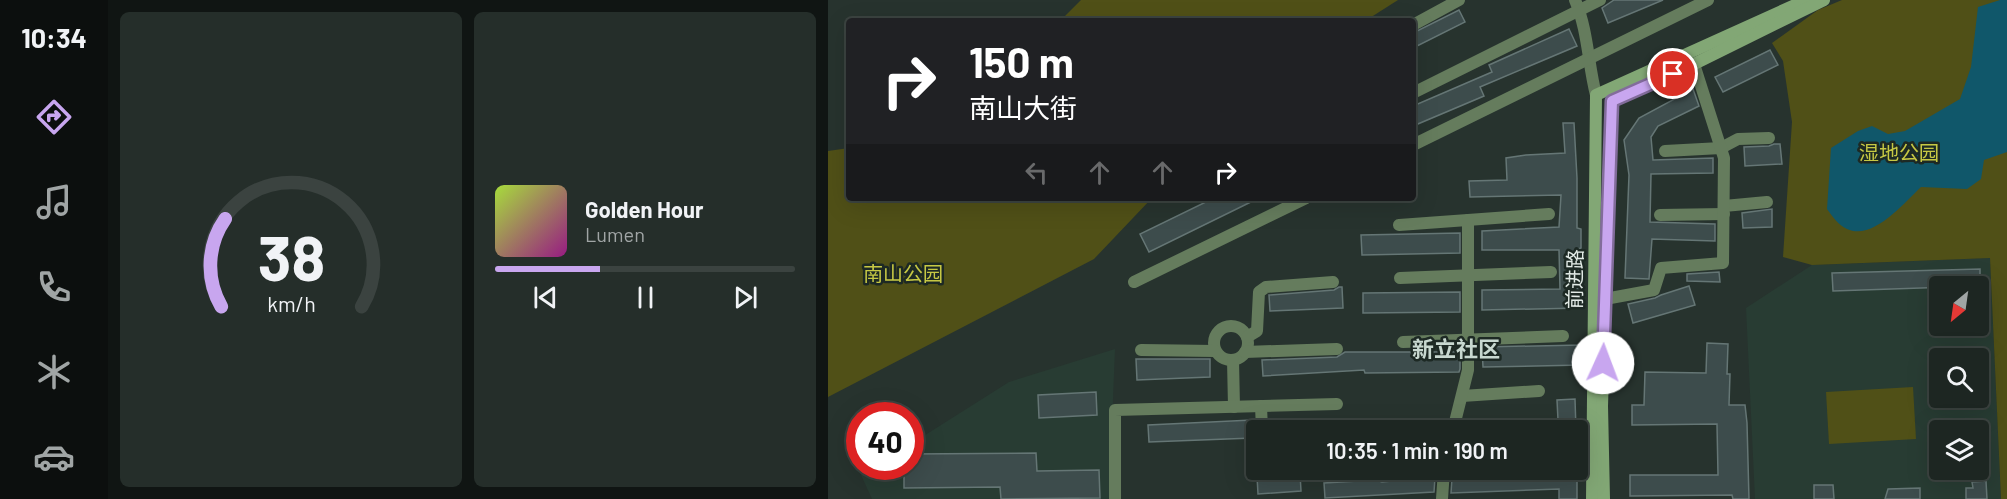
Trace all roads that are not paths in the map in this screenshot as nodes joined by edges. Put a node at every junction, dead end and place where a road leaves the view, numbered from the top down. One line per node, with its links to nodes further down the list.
1 (1459, 0): 7 (street)
2 (1600, 0): 6 (street)
3 (1806, 0): 11 (street)
4 (1824, 0): 9 (street)
5 (1704, 1): 8 (street)
6 (1577, 5): 8 (street); 10 (street)
7 (1416, 23)
8 (1590, 58): 11 (street); 13 (street)
9 (1694, 64): 14 (street); 28 (street, 前进路)
10 (1416, 91)
11 (1596, 96): 48 (street, 前进路)
12 (1769, 138): 14 (street)
13 (1416, 144)
14 (1721, 148): 15 (street); 18 (street)
15 (1665, 151)
16 (1299, 201): 26 (street)
17 (1767, 202): 18 (street)
18 (1724, 210): 20 (street); 28 (street)
19 (1549, 214): 21 (street)
20 (1660, 215)
21 (1468, 220): 22 (street); 24 (street)
22 (1399, 225)
23 (1551, 272): 24 (street)
24 (1468, 275): 25 (street); 31 (street)
25 (1400, 278)
26 (1134, 282)
27 (1333, 282): 30 (street)
28 (1605, 298): 49 (street, 前进路)
29 (1563, 336): 31 (street)
30 (1246, 337): 35 (street); 36 (street)
31 (1468, 339): 32 (street); 39 (street)
32 (1403, 342)
33 (1336, 349): 36 (street)
34 (1141, 350): 35 (street)
35 (1215, 351): 37 (street)
36 (1245, 352): 37 (street)
37 (1233, 360): 41 (street)
38 (1539, 391): 39 (street)
39 (1462, 396): 44 (street)
40 (1337, 404): 42 (street)
41 (1234, 406): 42 (street); 46 (street)
42 (1261, 406): 43 (street)
43 (1262, 420)
44 (1456, 420)
45 (1443, 480): 47 (street)
46 (1114, 499)
47 (1442, 499)
48 (1592, 499)
49 (1604, 499)

